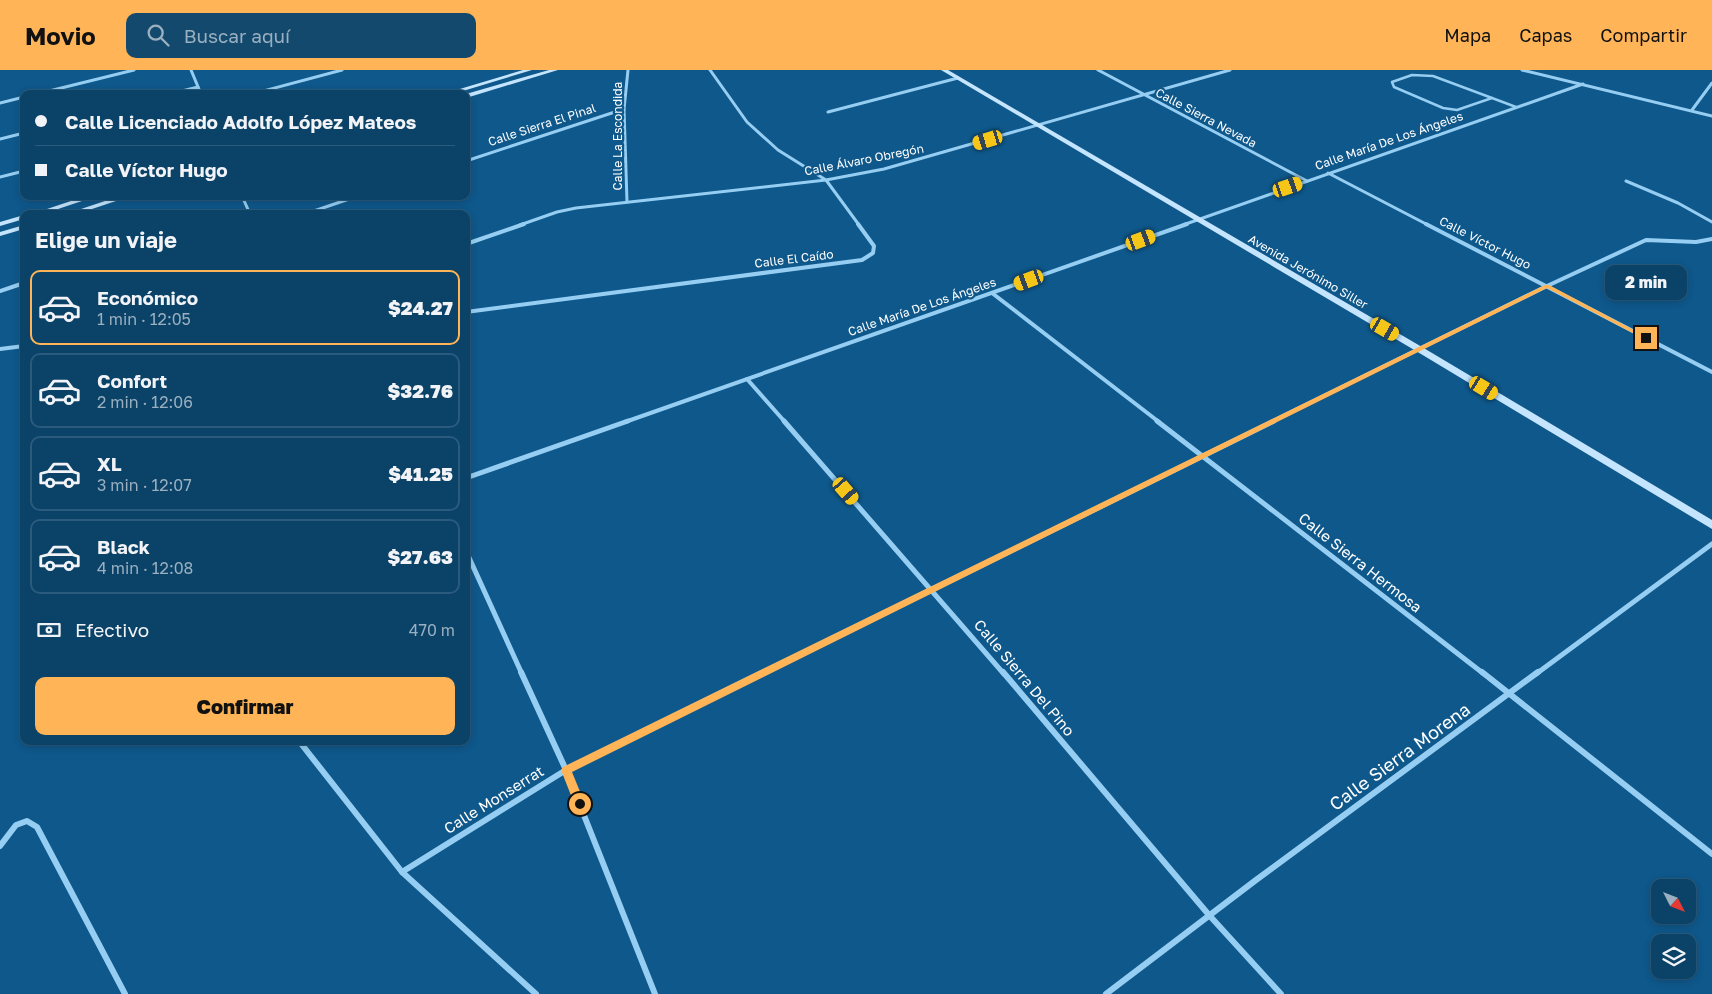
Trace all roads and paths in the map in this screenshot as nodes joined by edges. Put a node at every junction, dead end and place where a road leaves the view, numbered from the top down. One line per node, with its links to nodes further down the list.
1 (134, 70): 18 (street)
2 (191, 70): 17 (street)
3 (342, 70): 21 (street)
4 (529, 70): 22 (street)
5 (555, 70): 24 (street)
6 (628, 70): 29 (street, Calle La Escondida)
7 (710, 70): 40 (street, Calle El Caído)
8 (944, 70): 14 (street, Avenida Jerónimo Siller)
9 (1098, 70): 23 (street, Calle Sierra Nevada)
10 (1230, 70): 23 (street, Calle Álvaro Obregón)
11 (1522, 70): 13 (street)
12 (1552, 70): 13 (street)
13 (1548, 76): 16 (street)
14 (958, 78): 31 (street); 33 (street, Avenida Jerónimo Siller)
15 (1712, 83): 30 (street)
16 (1583, 84): 28 (street, Calle María De Los Ángeles); 30 (street)
17 (198, 87): 19 (street); 20 (street)
18 (53, 90)
19 (186, 90)
20 (199, 90)
21 (267, 90)
22 (460, 90)
23 (1142, 94): 33 (street, Calle Álvaro Obregón); 41 (street, Calle Sierra Nevada)
24 (470, 95)
25 (20, 98): 27 (street)
26 (1493, 98): 26 (lane); 28 (lane)
27 (0, 103)
28 (1516, 107): 38 (street, Calle María De Los Ángeles)
29 (624, 108): 36 (street, Calle Sierra El Pinal); 46 (street, Calle La Escondida)
30 (1692, 110): 32 (street)
31 (828, 112)
32 (1712, 116)
33 (1038, 125): 40 (street, Calle Álvaro Obregón); 51 (street, Avenida Jerónimo Siller)
34 (20, 134): 35 (street)
35 (0, 139)
36 (470, 160)
37 (20, 172): 39 (street)
38 (1328, 173): 41 (street, Calle María De Los Ángeles); 59 (street, Calle Víctor Hugo)
39 (0, 177)
40 (826, 180): 46 (street, Calle Álvaro Obregón); 62 (street, Calle El Caído)
41 (1307, 181): 51 (street, Calle María De Los Ángeles)
42 (1626, 181): 52 (street)
43 (81, 200): 47 (street)
44 (115, 200): 48 (street)
45 (346, 200): 49 (street)
46 (627, 202): 57 (street, Calle Álvaro Obregón)
47 (48, 210)
48 (81, 210)
49 (316, 210)
50 (20, 218): 53 (street)
51 (1197, 219): 61 (street, Calle María De Los Ángeles); 65 (street, Avenida Jerónimo Siller)
52 (1712, 222)
53 (0, 224)
54 (20, 228): 55 (street)
55 (0, 234)
56 (1712, 239): 59 (street, Calle Monserrat)
57 (470, 243)
58 (20, 284): 60 (street)
59 (1547, 286): 65 (street, Calle Monserrat); 66 (street, Calle Víctor Hugo)
60 (0, 291)
61 (992, 293): 67 (street, Calle María De Los Ángeles); 68 (street, Calle Sierra Hermosa)
62 (470, 311)
63 (20, 347): 64 (street)
64 (0, 349)
65 (1420, 349): 68 (street, Calle Monserrat); 70 (street, Avenida Jerónimo Siller)
66 (1712, 372)
67 (747, 378): 69 (street, Calle María De Los Ángeles); 73 (street, Calle Sierra Del Pino)
68 (1201, 457): 73 (street, Calle Monserrat); 74 (street, Calle Sierra Hermosa)
69 (470, 477)
70 (1712, 525)
71 (1712, 544): 74 (street, Calle Sierra Morena)
72 (470, 560): 76 (street)
73 (932, 589): 76 (street, Calle Monserrat); 80 (street, Calle Sierra Del Pino)
74 (1510, 694): 78 (street, Calle Sierra Hermosa); 80 (street, Calle Sierra Morena)
75 (302, 745): 79 (street)
76 (566, 770): 79 (street, Calle Monserrat); 83 (street)
77 (0, 846): 81 (street)
78 (1712, 854)
79 (402, 872): 82 (street)
80 (1209, 915): 84 (street, Calle Sierra Morena); 85 (street, Calle Sierra Del Pino)
81 (125, 994)
82 (536, 994)
83 (655, 994)
84 (1106, 994)
85 (1281, 994)

